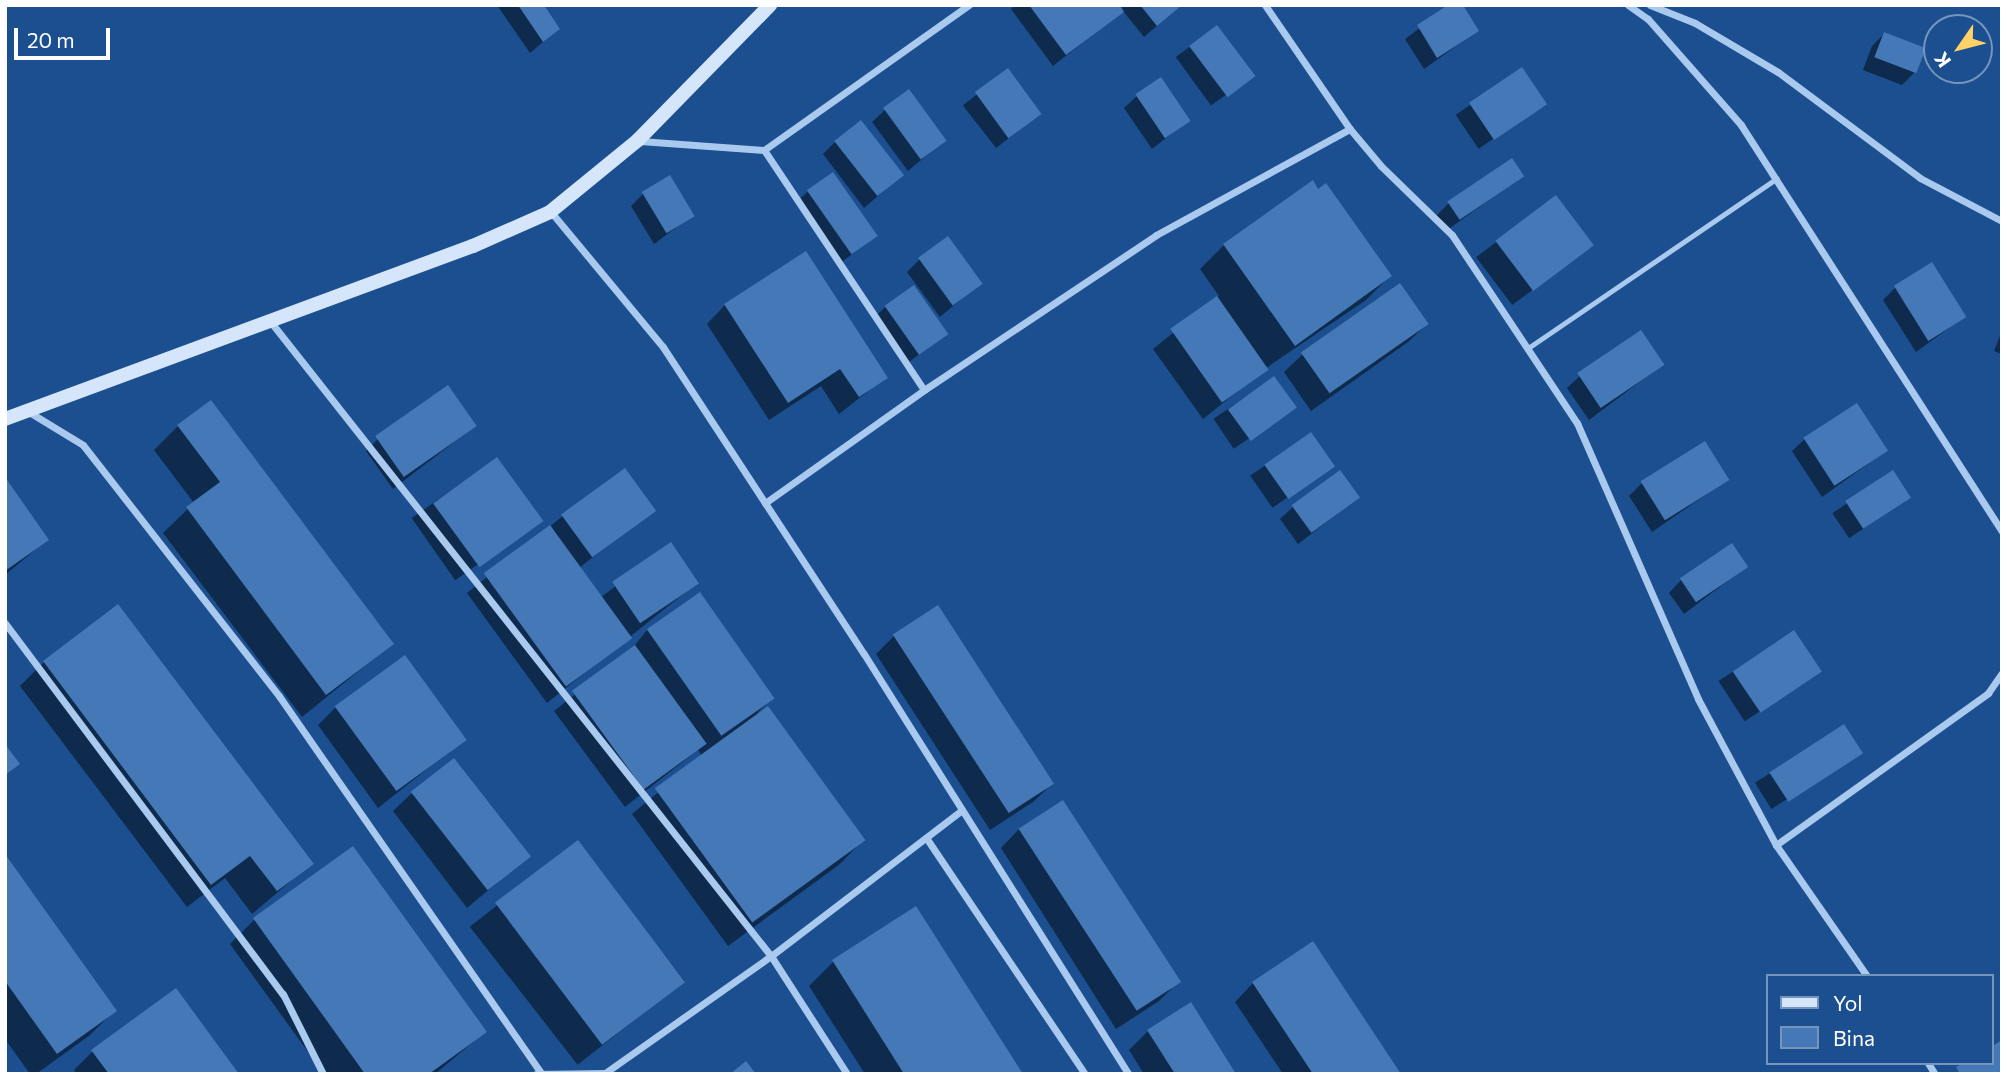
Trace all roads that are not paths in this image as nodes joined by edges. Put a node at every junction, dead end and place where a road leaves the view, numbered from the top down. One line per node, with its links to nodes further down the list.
1 (770, 5): 7 (street)
2 (969, 5): 8 (street)
3 (1265, 5): 6 (street)
4 (1628, 5): 9 (street)
5 (1650, 5): 11 (street)
6 (1350, 129): 13 (street); 14 (street)
7 (638, 140): 8 (street); 10 (street)
8 (764, 150): 14 (street)
9 (1777, 178): 13 (lane); 18 (street)
10 (551, 212): 12 (street); 17 (street)
11 (2002, 221)
12 (270, 321): 15 (street); 24 (street)
13 (1528, 348): 23 (street)
14 (924, 390): 17 (street)
15 (27, 410): 16 (street); 26 (street)
16 (5, 419)
17 (765, 503): 21 (street)
18 (2002, 532)
19 (5, 623): 28 (street)
20 (2002, 673): 23 (street)
21 (962, 810): 22 (street); 31 (street)
22 (927, 839): 24 (street); 30 (street)
23 (1776, 845): 25 (street)
24 (771, 956): 27 (street); 29 (street)
25 (1866, 974)
26 (538, 1073): 27 (street)
27 (572, 1073)
28 (323, 1074)
29 (847, 1074)
30 (1085, 1074)
31 (1129, 1074)

